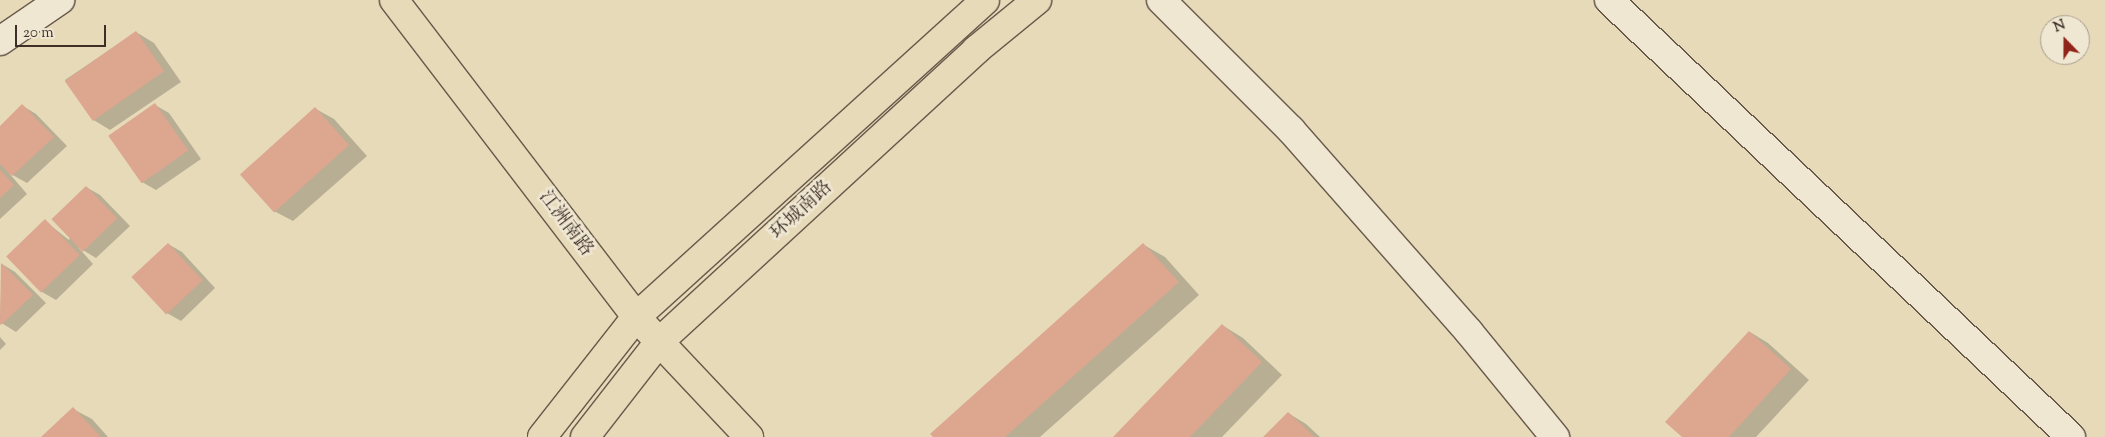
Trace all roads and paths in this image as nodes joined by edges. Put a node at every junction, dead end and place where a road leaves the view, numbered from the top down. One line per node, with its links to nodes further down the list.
1 (60, 0): 7 (street)
2 (394, 0): 8 (main road, 江洲南路)
3 (986, 0): 8 (main road, 环城南路)
4 (1037, 0): 9 (main road, 环城南路)
5 (1161, 0): 13 (street)
6 (1609, 0): 14 (street)
7 (0, 41)
8 (636, 317): 9 (main road, 江洲南路); 10 (main road, 环城南路)
9 (660, 342): 11 (main road, 环城南路); 12 (main road, 江洲南路)
10 (542, 437)
11 (585, 437)
12 (749, 437)
13 (1555, 437)
14 (2072, 437)

